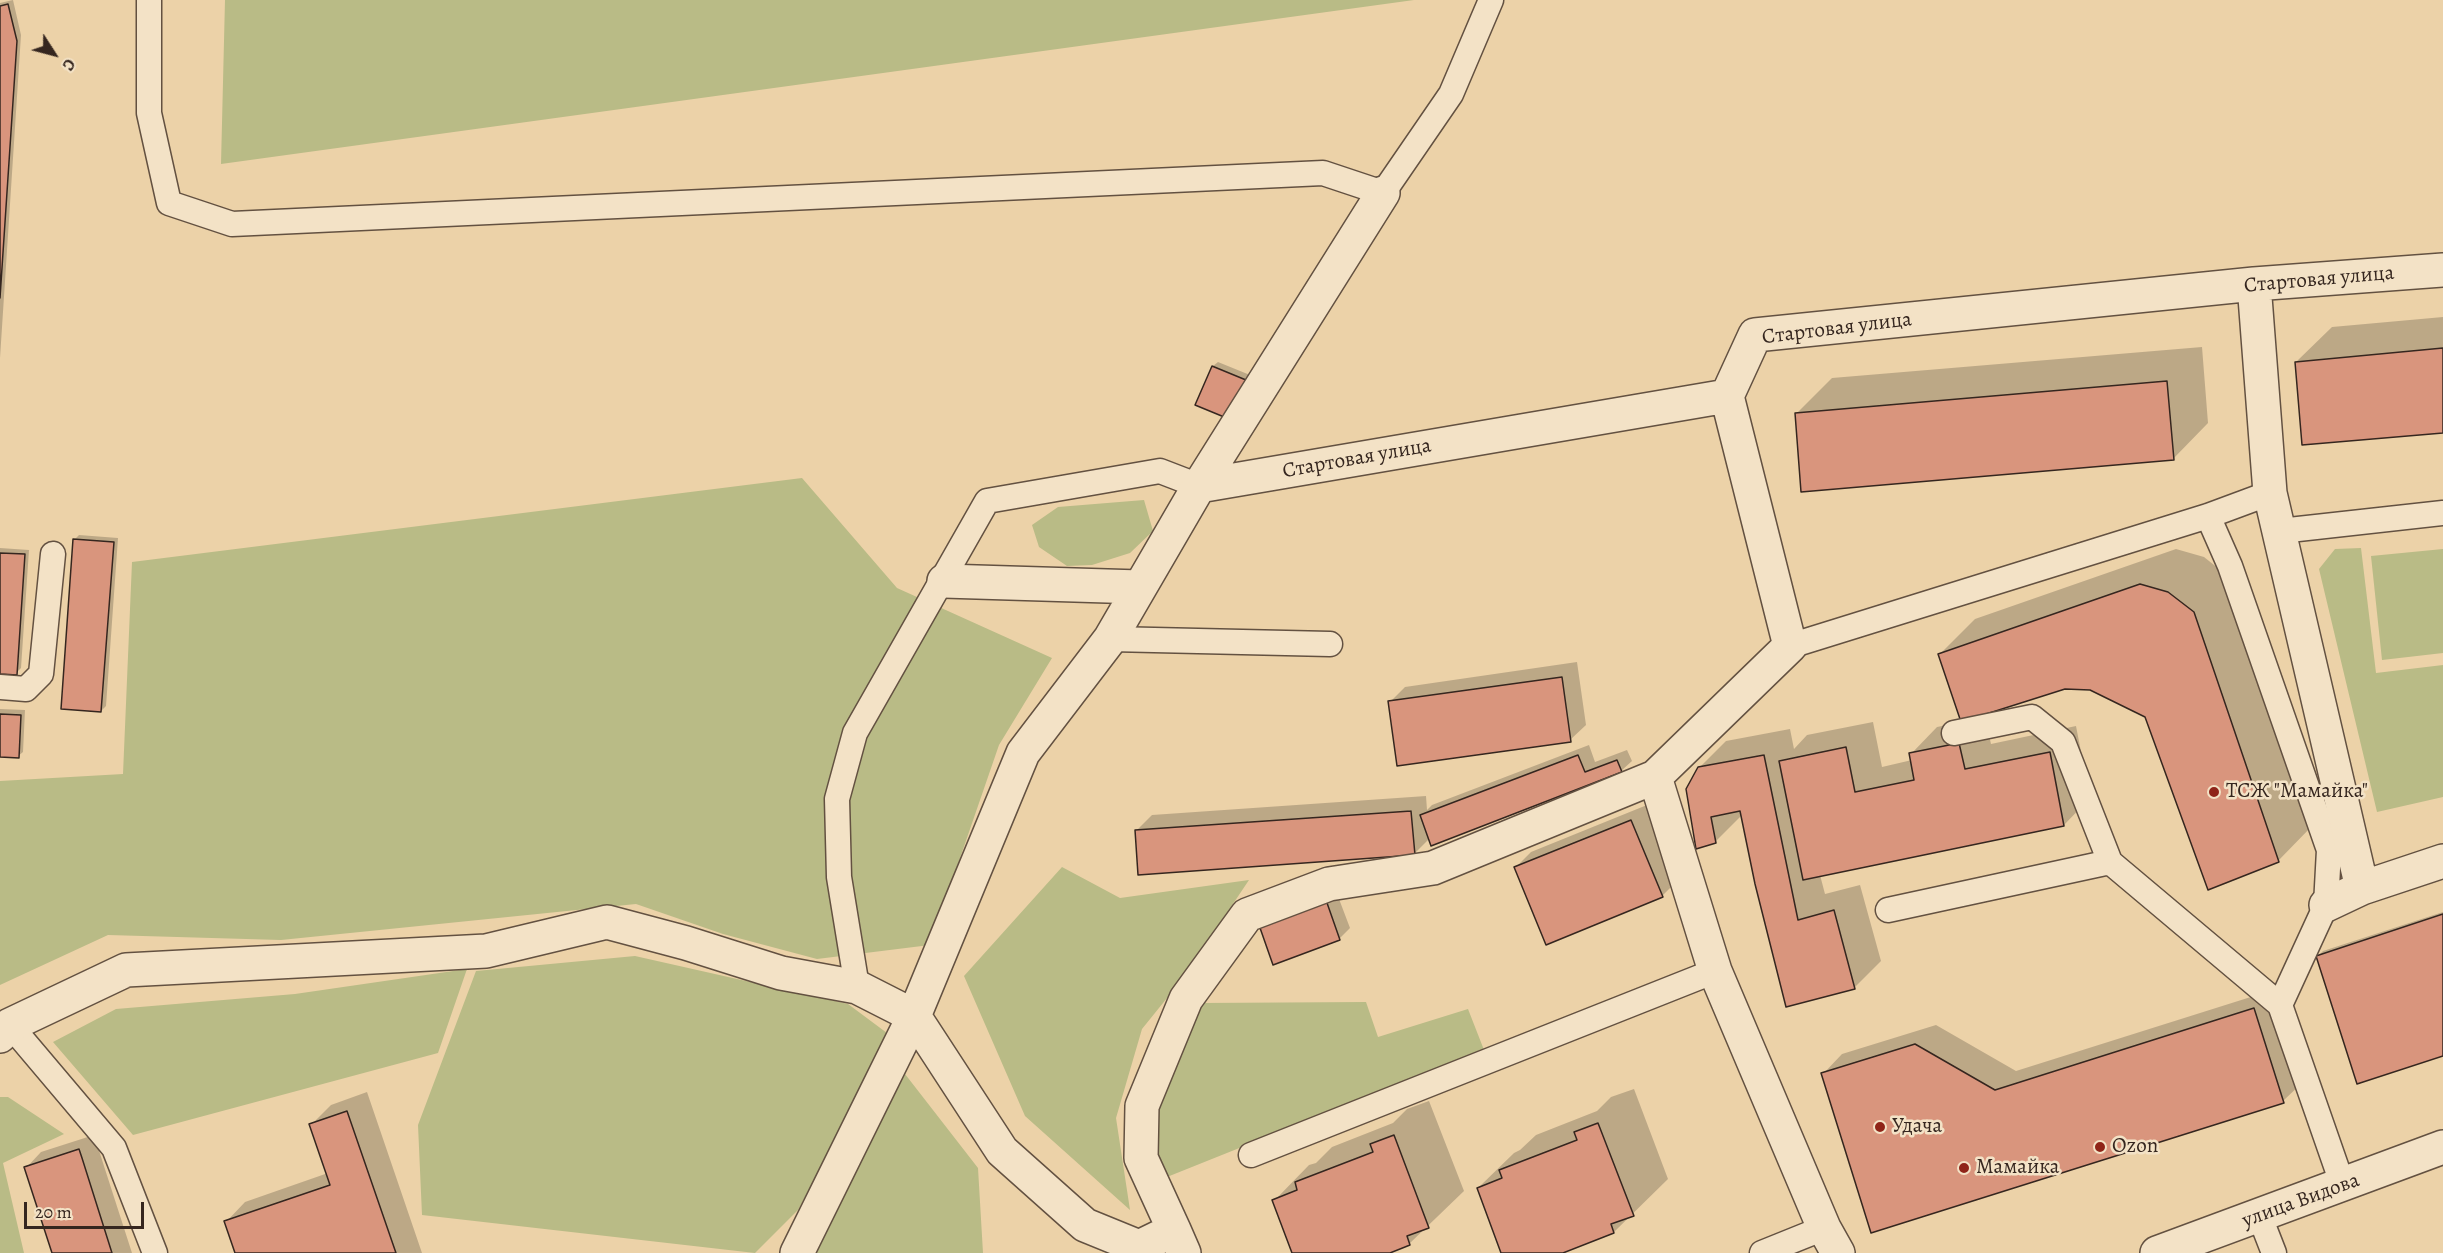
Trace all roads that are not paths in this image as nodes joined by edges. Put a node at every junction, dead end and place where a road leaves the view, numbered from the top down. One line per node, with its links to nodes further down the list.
1 (149, 0): 3 (lane)
2 (1491, 0): 3 (lane)
3 (1383, 193): 7 (street)
4 (2443, 270): 5 (street, Стартовая улица)
5 (2254, 284): 6 (street, Стартовая улица); 8 (street)
6 (1726, 396): 7 (street, Стартовая улица); 17 (street)
7 (1199, 486): 13 (lane); 14 (street)
8 (2270, 494): 10 (lane); 11 (street)
9 (2443, 513): 11 (lane)
10 (2208, 516): 17 (lane); 24 (lane)
11 (2280, 531): 23 (street)
12 (53, 554): 18 (lane)
13 (944, 581): 14 (street); 27 (lane)
14 (1140, 587): 15 (street)
15 (1110, 639): 16 (lane); 29 (street)
16 (1330, 644)
17 (1790, 646): 20 (street)
18 (0, 687)
19 (1954, 734): 22 (lane)
20 (1655, 777): 26 (street); 36 (street)
21 (2443, 861): 23 (street)
22 (2110, 862): 25 (lane); 28 (lane)
23 (2362, 888): 24 (street)
24 (2326, 905): 28 (lane)
25 (1888, 910)
26 (1715, 971): 32 (lane); 35 (street)
27 (857, 987): 29 (street); 30 (street)
28 (2280, 1005): 33 (lane)
29 (914, 1016): 36 (street); 38 (street)
30 (5, 1031): 37 (lane)
31 (2443, 1147): 33 (street, улица Видова)
32 (1251, 1155)
33 (2343, 1186): 34 (street, улица Видова)
34 (2260, 1216): 40 (street, улица Видова); 41 (lane)
35 (1831, 1240): 39 (lane)
36 (1179, 1241)
37 (155, 1253)
38 (797, 1253)
39 (1762, 1253)
40 (2157, 1253)
41 (2274, 1253)

